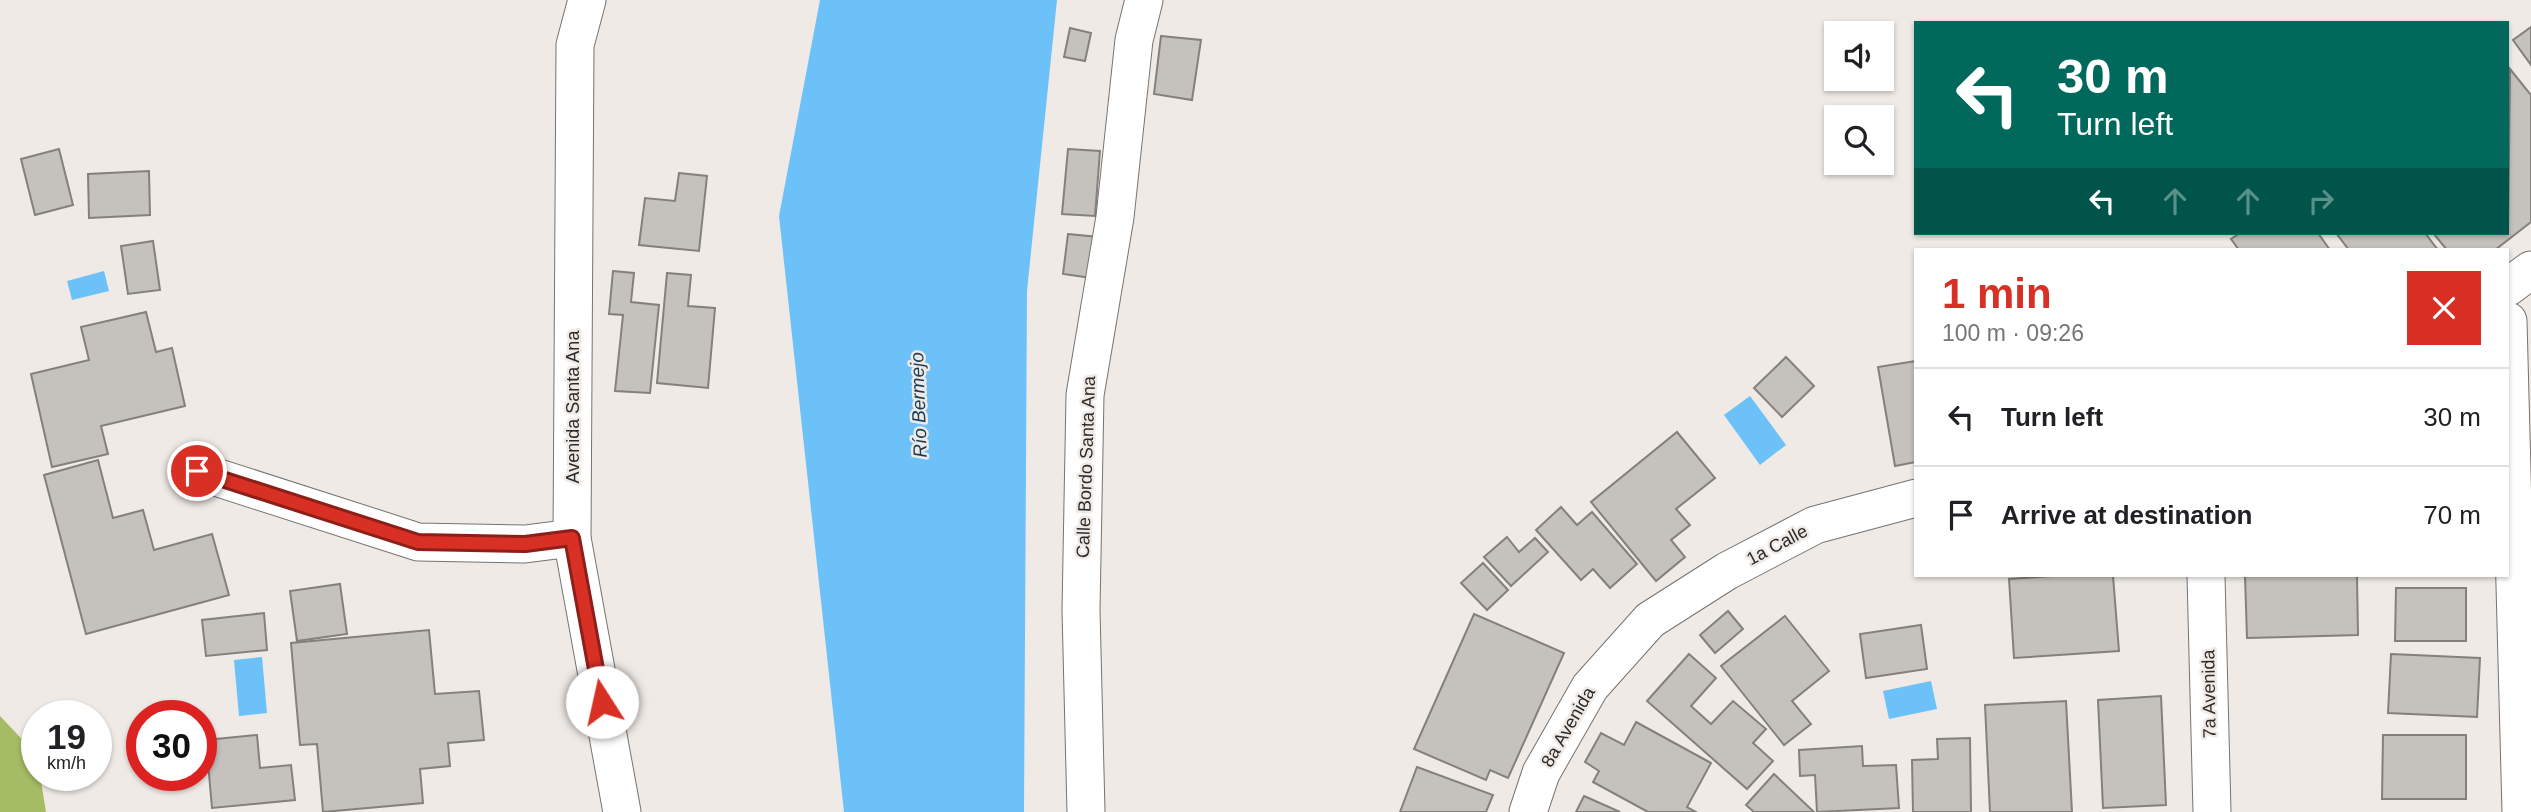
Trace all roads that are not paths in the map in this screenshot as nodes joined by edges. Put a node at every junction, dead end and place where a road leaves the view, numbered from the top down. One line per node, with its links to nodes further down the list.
1 (587, 0): 8 (street, Avenida Santa Ana)
2 (1144, 0): 12 (street, Calle Bordo Santa Ana)
3 (2531, 270): 4 (street)
4 (2509, 286)
5 (2509, 359): 15 (street)
6 (197, 471): 8 (street)
7 (1914, 499): 10 (street, 1a Calle)
8 (572, 538): 11 (street, Avenida Santa Ana)
9 (2207, 577): 14 (street, 7a Avenida)
10 (1650, 620): 13 (street, 8a Avenida)
11 (622, 812)
12 (1086, 812)
13 (1528, 812)
14 (2213, 812)
15 (2521, 812)

